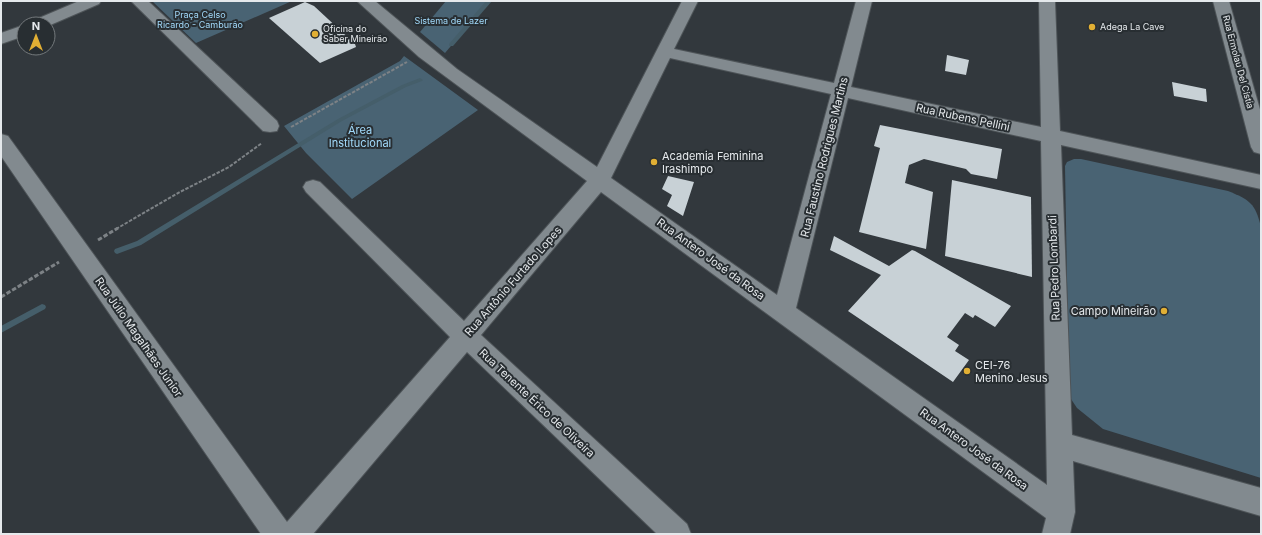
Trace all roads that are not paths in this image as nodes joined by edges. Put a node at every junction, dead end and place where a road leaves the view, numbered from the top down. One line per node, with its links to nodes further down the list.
1 (94, 1): 8 (street)
2 (139, 1): 13 (street)
3 (365, 1): 17 (street, Rua Antero José da Rosa)
4 (690, 1): 11 (street, Rua Antônio Furtado Lopes)
5 (864, 1): 12 (street, Rua Faustino Rodrigues Martins)
6 (1047, 1): 14 (street, Rua Pedro Lombardi)
7 (1221, 1): 16 (street, Rua Ermolau Del Cístia)
8 (56, 17)
9 (16, 33): 10 (street)
10 (1, 39)
11 (665, 52): 12 (street, Rua Rubens Pellini); 17 (street, Rua Antônio Furtado Lopes)
12 (841, 90): 14 (street, Rua Rubens Pellini); 20 (street, Rua Faustino Rodrigues Martins)
13 (275, 132)
14 (1051, 136): 18 (street, Rua Rubens Pellini); 22 (street, Rua Pedro Lombardi)
15 (1, 141): 25 (street, Rua Júlio Magalhães Júnior)
16 (1261, 147)
17 (600, 180): 20 (street, Rua Antero José da Rosa); 21 (street, Rua Antônio Furtado Lopes)
18 (1261, 182)
19 (313, 187): 21 (street, Rua Tenente Érico de Oliveira)
20 (784, 312): 24 (street, Rua Antero José da Rosa)
21 (466, 336): 26 (street, Rua Antônio Furtado Lopes); 27 (street, Rua Tenente Érico de Oliveira)
22 (1059, 444): 23 (street); 24 (street, Rua Pedro Lombardi)
23 (1261, 502)
24 (1058, 523)
25 (278, 534)
26 (295, 534)
27 (677, 534)

